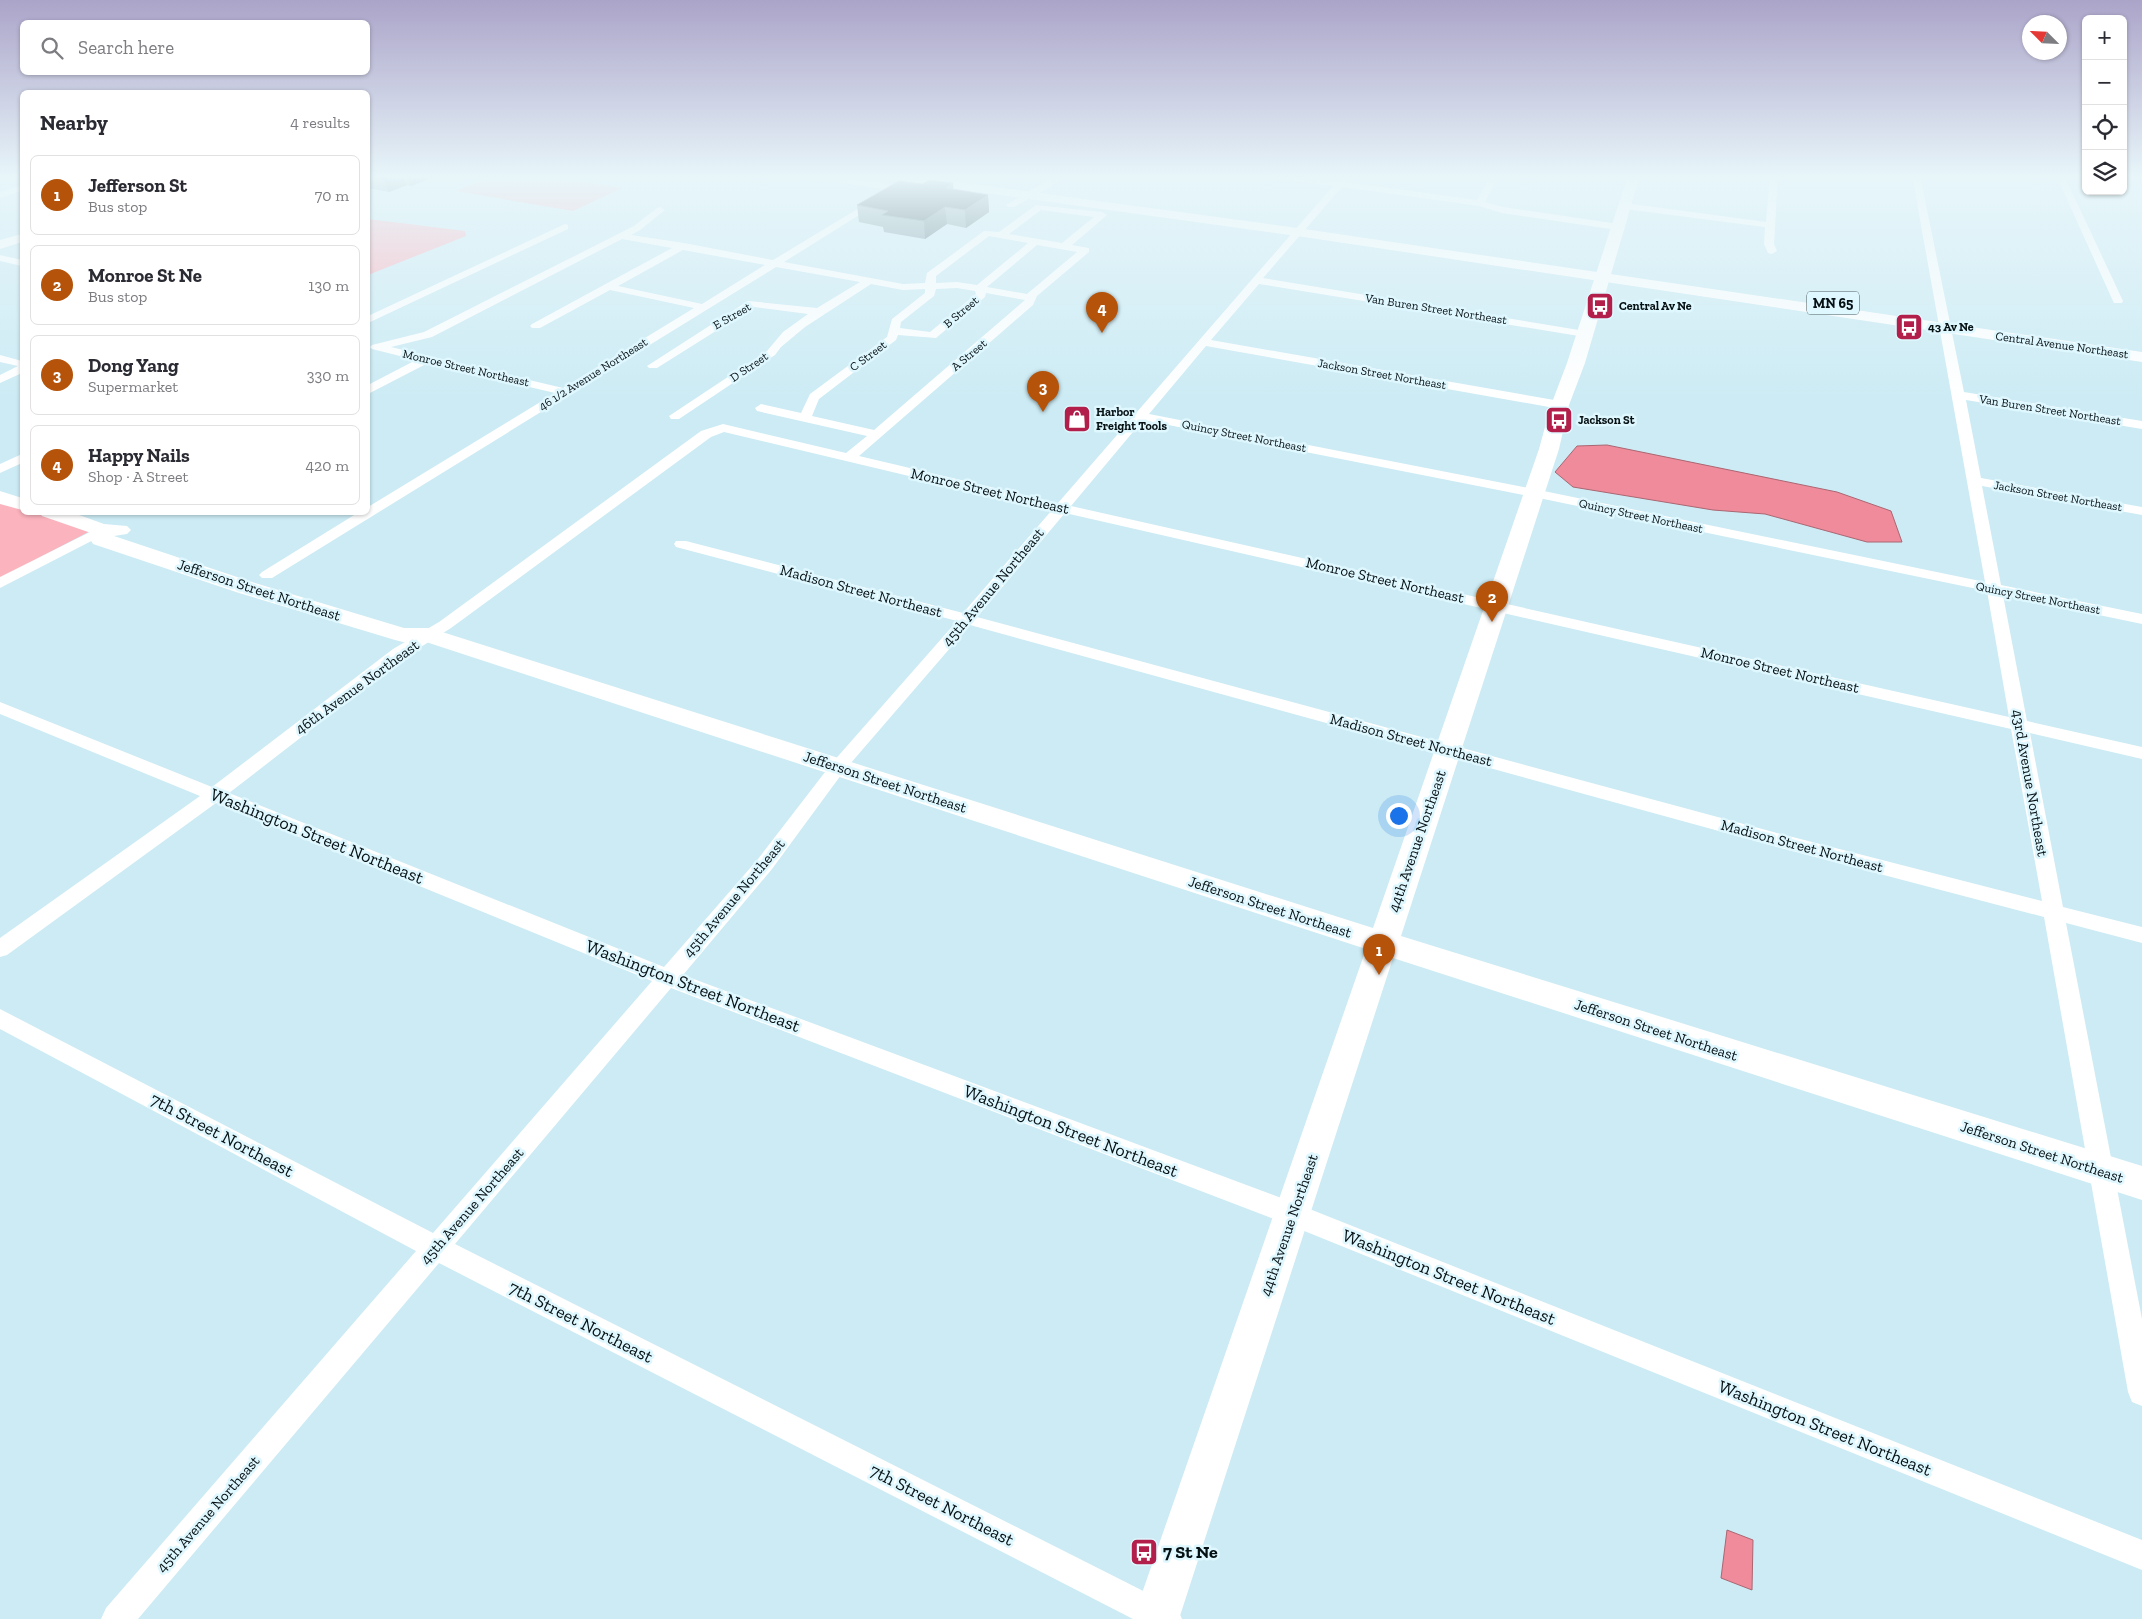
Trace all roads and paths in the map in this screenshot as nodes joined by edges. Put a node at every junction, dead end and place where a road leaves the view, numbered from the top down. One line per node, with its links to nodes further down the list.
1 (1085, 250): 23 (street, A Street)
2 (515, 251): 27 (street)
3 (592, 251): 33 (street)
4 (676, 251): 20 (street)
5 (708, 251): 16 (street)
6 (794, 251): 16 (street, 46 1/2 Avenue Northeast)
7 (964, 251): 21 (street, C Street)
8 (1024, 251): 22 (street, B Street)
9 (1281, 251): 19 (street, 45th Avenue Northeast)
10 (1445, 251): 17 (street, Central Avenue Northeast / MN 65)
11 (1611, 251): 17 (street, 44th Avenue Northeast)
12 (1931, 251): 28 (street, 43rd Avenue Northeast)
13 (2095, 251): 24 (street)
14 (0, 258): 15 (street)
15 (20, 263)
16 (774, 263): 18 (street); 25 (street, 46 1/2 Avenue Northeast)
17 (1604, 274): 28 (street, Central Avenue Northeast / MN 65); 31 (street, 44th Avenue Northeast)
18 (869, 280): 21 (street); 26 (street, D Street)
19 (1256, 280): 31 (street, Van Buren Street Northeast); 32 (street, 45th Avenue Northeast)
20 (608, 287): 25 (street); 29 (street)
21 (931, 287): 22 (street); 30 (street, C Street)
22 (980, 289): 23 (street); 30 (street, B Street)
23 (1031, 298): 52 (street, A Street)
24 (2118, 301)
25 (703, 307): 43 (street, 46 1/2 Avenue Northeast)
26 (822, 312): 39 (street, E Street); 47 (street, D Street)
27 (370, 319)
28 (1946, 324): 34 (street, Central Avenue Northeast / MN 65); 35 (street, Central Avenue Northeast / MN 65); 44 (street, 43rd Avenue Northeast)
29 (536, 326)
30 (894, 331): 49 (street, C Street)
31 (1585, 334): 45 (street, 44th Avenue Northeast)
32 (1204, 342): 45 (street, Jackson Street Northeast); 48 (street, 45th Avenue Northeast)
33 (372, 346): 37 (street, Monroe Street Northeast)
34 (2142, 350)
35 (2142, 357)
36 (0, 358): 38 (street)
37 (426, 359): 42 (street); 43 (street, Monroe Street Northeast)
38 (20, 363)
39 (653, 366)
40 (20, 370): 41 (street)
41 (0, 379)
42 (370, 389)
43 (565, 392): 62 (street, 46 1/2 Avenue Northeast)
44 (1959, 395): 50 (street, Van Buren Street Northeast); 56 (street, 43rd Avenue Northeast)
45 (1560, 405): 57 (street, 44th Avenue Northeast)
46 (761, 408): 49 (street)
47 (675, 416)
48 (1140, 416): 57 (street, Quincy Street Northeast); 60 (street, 45th Avenue Northeast)
49 (805, 418): 52 (street)
50 (2142, 425)
51 (716, 429): 53 (street, Monroe Street Northeast); 73 (street, 46th Avenue Northeast)
52 (875, 434): 53 (street, A Street)
53 (849, 458): 60 (street, Monroe Street Northeast)
54 (20, 459): 55 (street)
55 (0, 469)
56 (1975, 481): 61 (street, Jackson Street Northeast); 69 (street, 43rd Avenue Northeast)
57 (1534, 493): 69 (street, Quincy Street Northeast); 70 (street, 44th Avenue Northeast)
58 (0, 496): 59 (street)
59 (20, 503)
60 (1060, 508): 70 (street, Monroe Street Northeast); 71 (street, 45th Avenue Northeast)
61 (2142, 511)
62 (370, 512)
63 (58, 515): 65 (street, Jefferson Street Northeast)
64 (365, 515): 67 (street, 46 1/2 Avenue Northeast)
65 (102, 530): 67 (street, Jefferson Street Northeast); 68 (street); 73 (street, Jefferson Street Northeast)
66 (681, 544): 71 (street, Madison Street Northeast)
67 (267, 575): 73 (street, Jefferson Street Northeast)
68 (0, 583)
69 (1995, 590): 72 (street, Quincy Street Northeast); 75 (street, 43rd Avenue Northeast)
70 (1496, 605): 75 (street, Monroe Street Northeast); 76 (street, 44th Avenue Northeast)
71 (967, 619): 76 (street, Madison Street Northeast); 78 (street, 45th Avenue Northeast)
72 (2142, 619)
73 (428, 635): 78 (street, Jefferson Street Northeast); 79 (street, 46th Avenue Northeast)
74 (0, 708): 79 (street, Washington Street Northeast)
75 (2019, 725): 77 (street, Monroe Street Northeast); 80 (street, 43rd Avenue Northeast)
76 (1448, 750): 80 (street, Madison Street Northeast); 82 (street, 44th Avenue Northeast)
77 (2142, 753)
78 (838, 767): 82 (street, Jefferson Street Northeast); 84 (street, 45th Avenue Northeast)
79 (214, 795): 83 (street, 46th Avenue Northeast); 84 (street, Washington Street Northeast)
80 (2054, 912): 81 (street, Madison Street Northeast); 86 (street, 43rd Avenue Northeast)
81 (2142, 935)
82 (1383, 943): 86 (street, Jefferson Street Northeast); 88 (street, 44th Avenue Northeast)
83 (0, 949)
84 (668, 978): 88 (street, Washington Street Northeast); 89 (street, 45th Avenue Northeast)
85 (0, 1018): 89 (street, 7th Street Northeast)
86 (2101, 1170): 87 (street, Jefferson Street Northeast); 90 (street, 43rd Avenue Northeast)
87 (2142, 1183)
88 (1292, 1214): 91 (street, Washington Street Northeast); 92 (street, 44th Avenue Northeast)
89 (436, 1248): 92 (street, 7th Street Northeast); 93 (street, 45th Avenue Northeast)
90 (2142, 1392)
91 (2142, 1555)
92 (1160, 1618)
93 (117, 1619)

